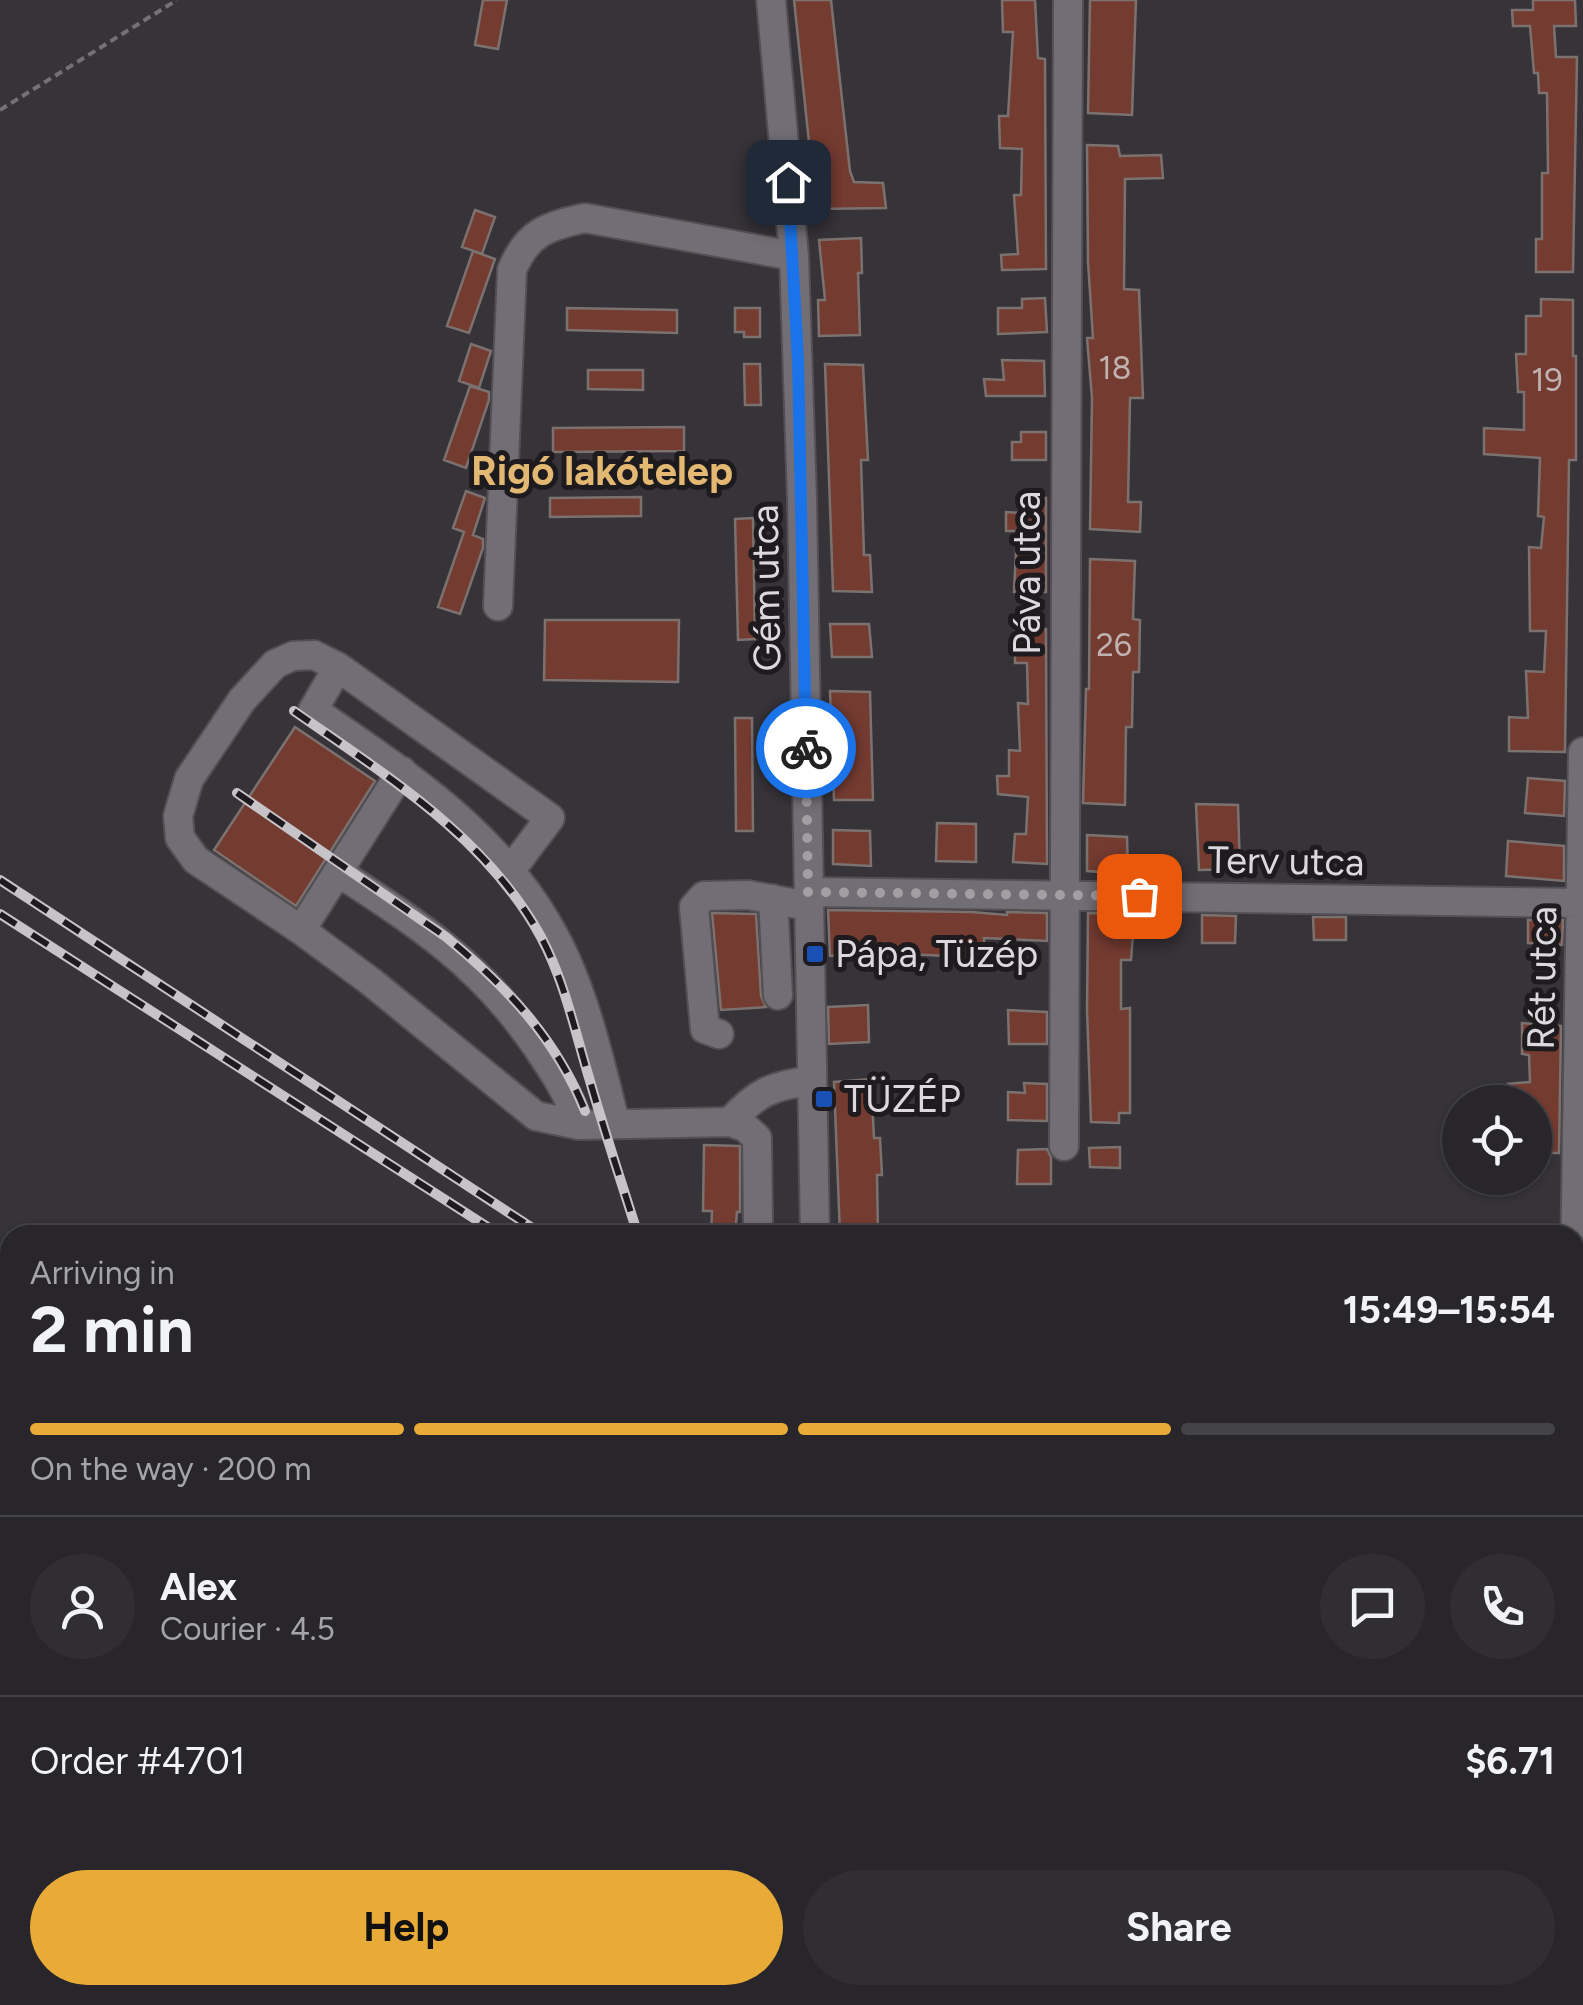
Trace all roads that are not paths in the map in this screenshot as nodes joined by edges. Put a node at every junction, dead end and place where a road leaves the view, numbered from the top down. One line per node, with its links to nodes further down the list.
1 (771, 0): 3 (street, Gém utca)
2 (1068, 0): 10 (street, Páva utca)
3 (794, 256): 4 (street); 12 (street, Gém utca)
4 (498, 606)
5 (338, 668): 7 (street); 8 (street); 14 (street)
6 (1583, 752): 13 (street, Rét utca)
7 (402, 770): 8 (street); 9 (street)
8 (510, 871): 18 (street)
9 (338, 872): 14 (street); 20 (street)
10 (1062, 895): 12 (street, Terv utca); 13 (street, Terv utca); 21 (street, Páva utca)
11 (773, 899): 12 (street, Terv utca); 15 (street); 16 (street, Terv utca)
12 (808, 899): 17 (street, Gém utca)
13 (1582, 903): 24 (street, Rét utca)
14 (302, 930): 20 (street)
15 (778, 995)
16 (718, 1034)
17 (811, 1081): 19 (street); 23 (street, Gém utca)
18 (615, 1122): 19 (street); 20 (street)
19 (730, 1122): 22 (street)
20 (578, 1125)
21 (1064, 1146)
22 (758, 1221)
23 (815, 1225)
24 (1576, 1225)

